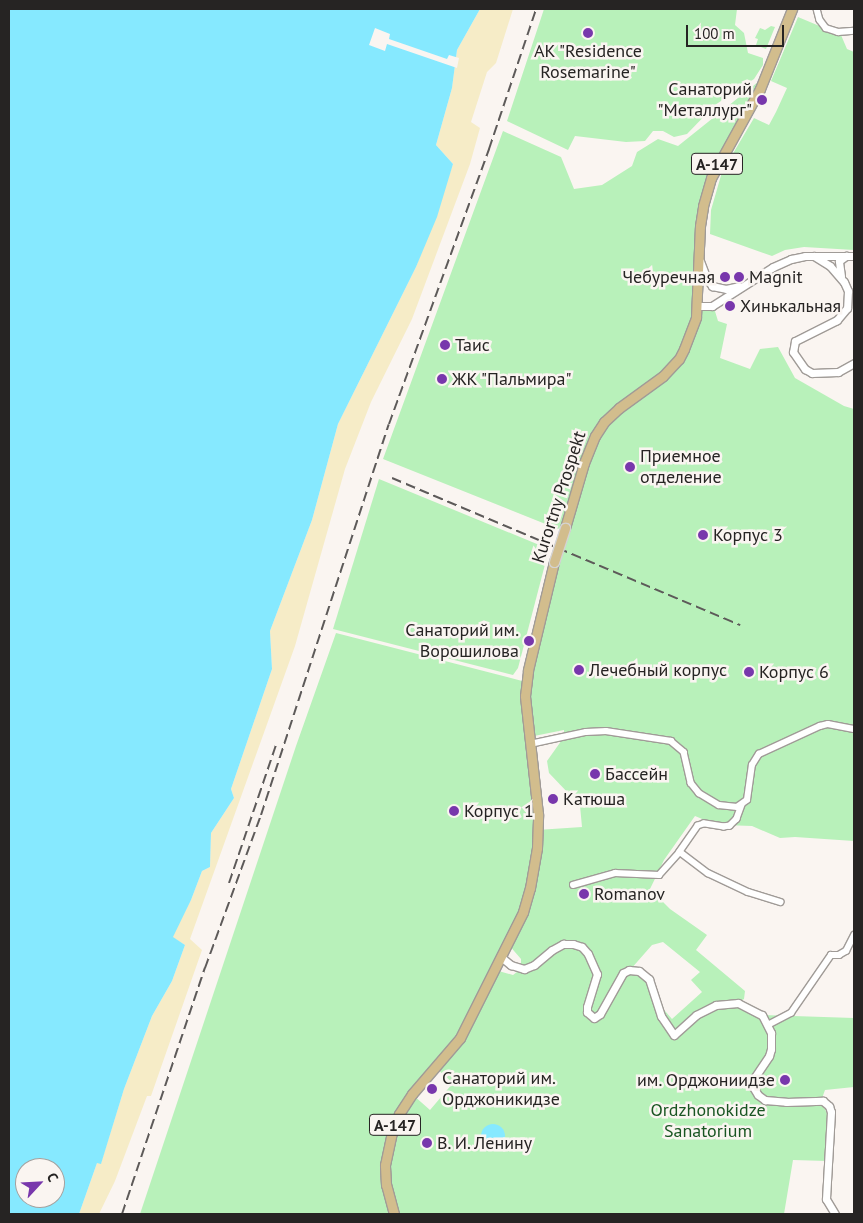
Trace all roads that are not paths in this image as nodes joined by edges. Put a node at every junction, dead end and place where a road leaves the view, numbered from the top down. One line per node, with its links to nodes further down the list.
1 (792, 9): 7 (main road, Kurortny Prospekt / А-147)
2 (817, 9): 3 (street)
3 (854, 30)
4 (814, 256): 5 (street); 8 (street); 9 (street)
5 (846, 256): 6 (street); 8 (street)
6 (854, 256)
7 (700, 261): 9 (street); 10 (main road, Kurortny Prospekt / А-147)
8 (841, 279): 11 (street)
9 (745, 285): 10 (street)
10 (698, 306): 13 (main road, Kurortny Prospekt / А-147, bridge)
11 (854, 362)
12 (854, 729): 14 (street)
13 (530, 744): 14 (street); 19 (main road, Kurortny Prospekt / А-147)
14 (742, 805): 15 (street)
15 (680, 852): 16 (street); 17 (street)
16 (573, 885)
17 (780, 902)
18 (854, 935): 20 (street)
19 (502, 957): 20 (street); 21 (main road, Kurortny Prospekt / А-147)
20 (768, 1025): 22 (street)
21 (394, 1214)
22 (835, 1214)

